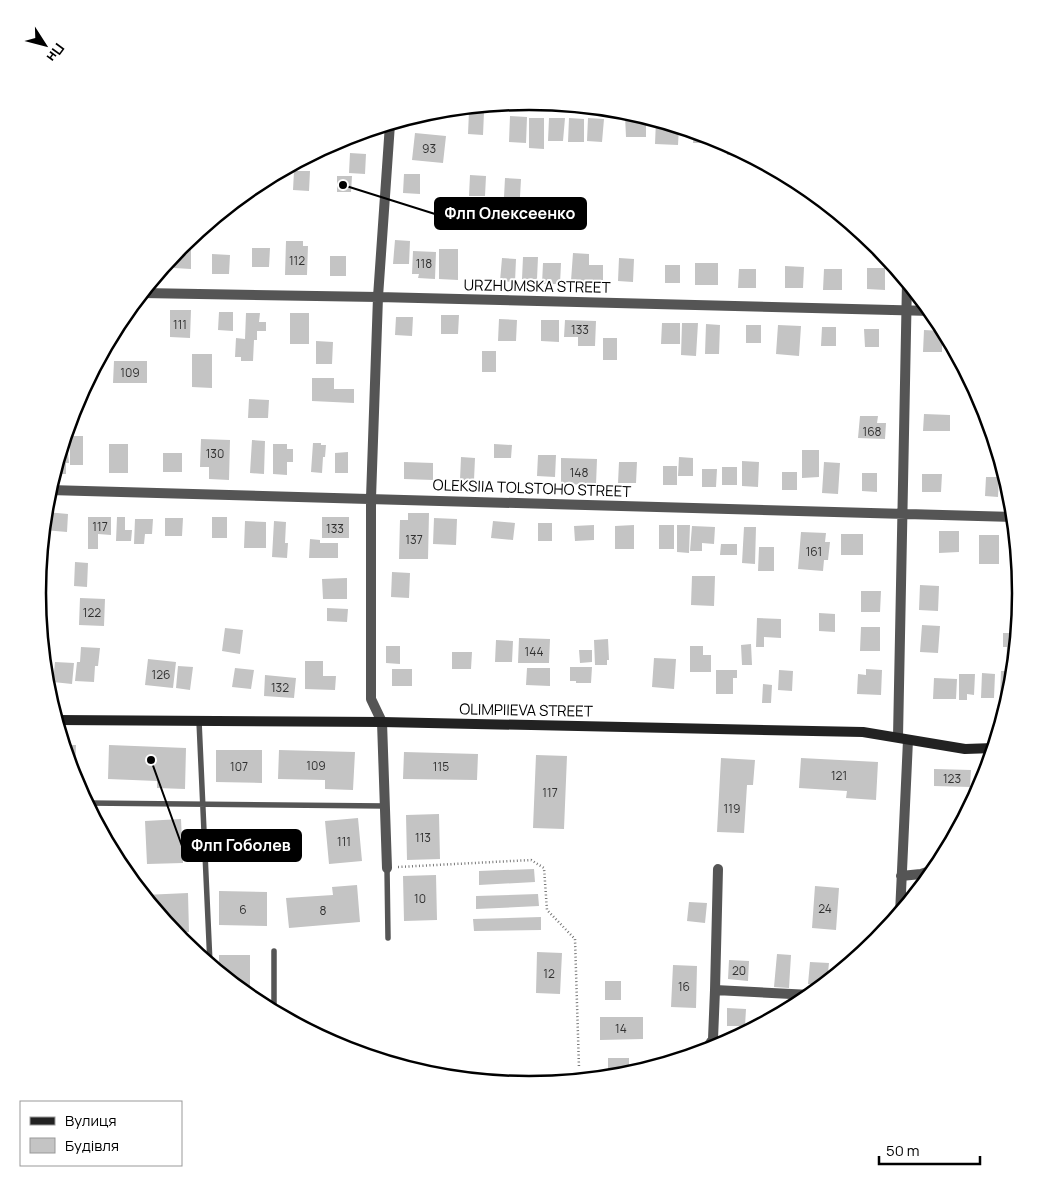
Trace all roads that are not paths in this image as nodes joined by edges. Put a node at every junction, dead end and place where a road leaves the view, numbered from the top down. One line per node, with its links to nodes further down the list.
1 (390, 130): 4 (street)
2 (908, 292): 5 (street)
3 (151, 293): 4 (street, URZHUMSKA STREET)
4 (378, 297): 5 (street, URZHUMSKA STREET); 8 (street)
5 (907, 310): 6 (street, URZHUMSKA STREET); 9 (street)
6 (921, 311)
7 (58, 490): 8 (street, OLEKSIIA TOLSTOHO STREET)
8 (371, 498): 9 (street, OLEKSIIA TOLSTOHO STREET); 13 (street)
9 (902, 513): 10 (street, OLEKSIIA TOLSTOHO STREET); 14 (street)
10 (1006, 517)
11 (64, 720): 12 (main road, OLIMPIIEVA STREET)
12 (200, 721): 13 (main road, OLIMPIIEVA STREET); 17 (lane)
13 (382, 722): 14 (main road, OLIMPIIEVA STREET); 18 (street)
14 (903, 739): 15 (main road, OLIMPIIEVA STREET); 22 (street)
15 (987, 748)
16 (94, 803): 17 (lane)
17 (203, 805): 18 (lane); 26 (lane)
18 (385, 806): 19 (street)
19 (387, 868): 24 (lane)
20 (718, 869): 27 (street)
21 (922, 874): 22 (street)
22 (902, 876): 23 (street)
23 (901, 902)
24 (388, 938)
25 (274, 952): 29 (lane)
26 (210, 955)
27 (715, 990): 28 (street); 30 (street)
28 (799, 994)
29 (274, 1003)
30 (713, 1040)

